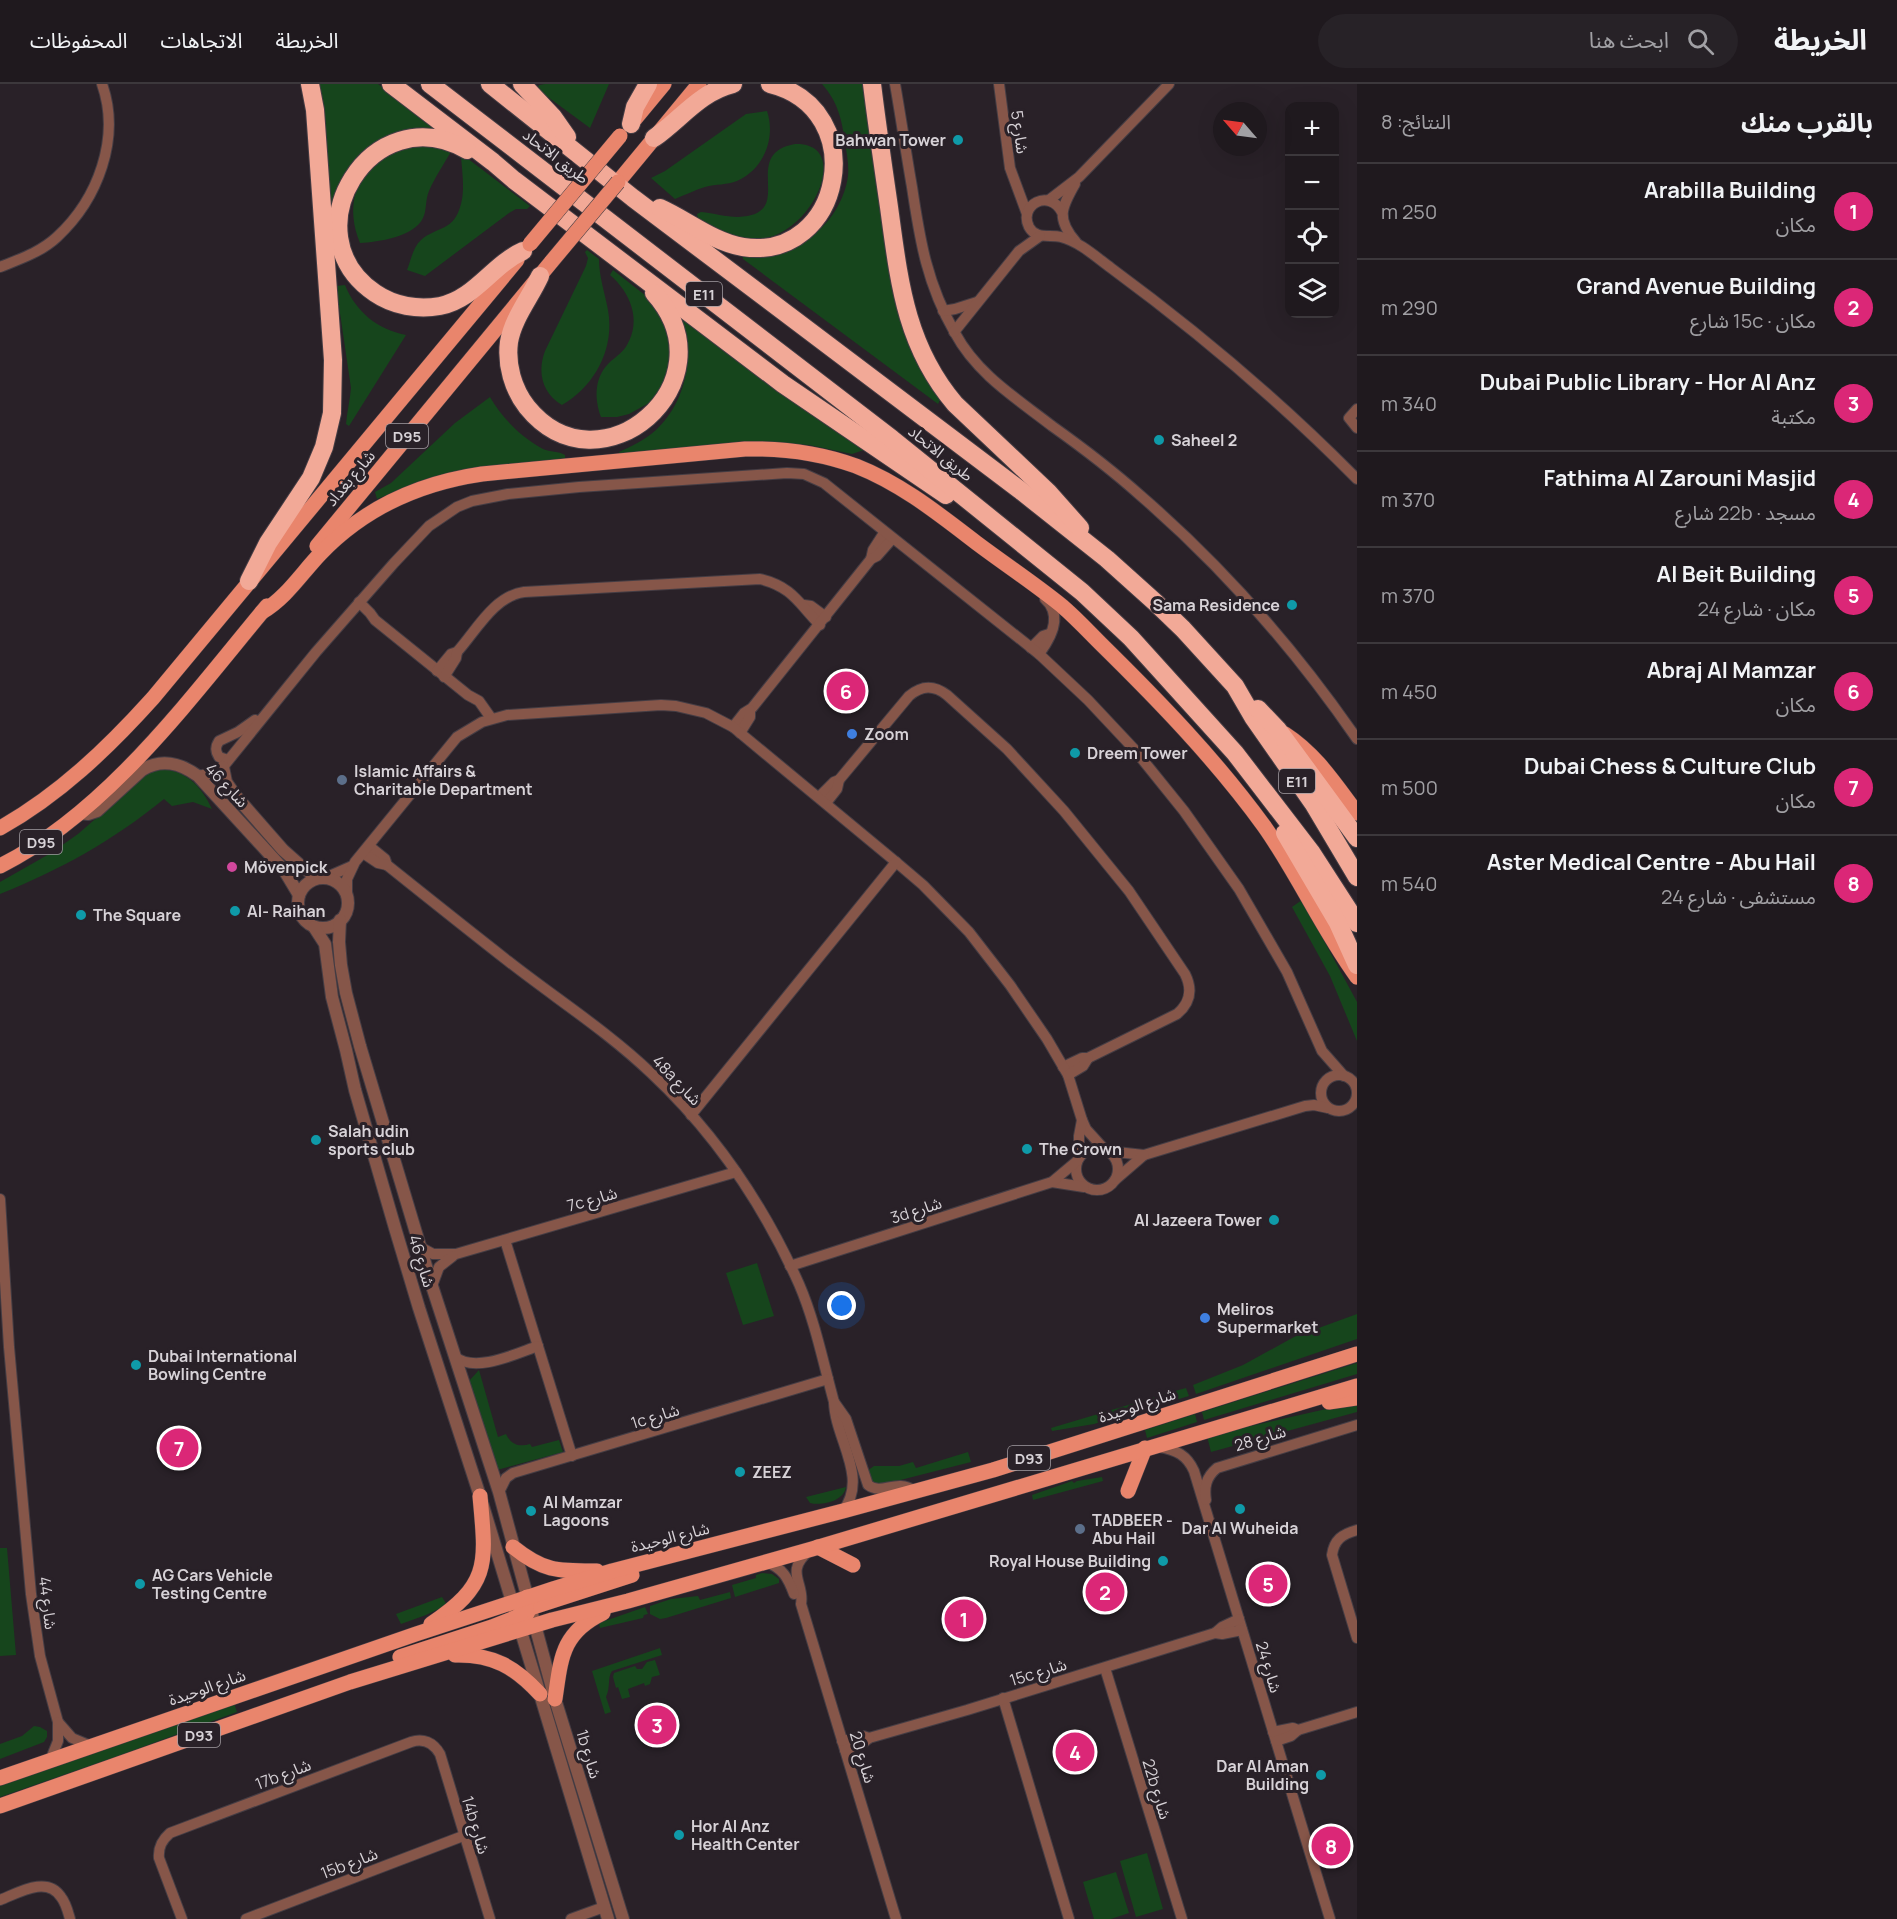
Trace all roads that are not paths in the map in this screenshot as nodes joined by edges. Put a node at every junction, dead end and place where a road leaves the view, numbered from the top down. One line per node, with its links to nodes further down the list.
1 (102, 84): 31 (street)
2 (310, 84): 42 (highway)
3 (391, 84): 20 (highway)
4 (430, 84): 40 (highway, طريق الاتحاد / E11)
5 (490, 84): 18 (highway, طريق الاتحاد / E11)
6 (522, 84): 18 (highway)
7 (648, 84): 16 (highway)
8 (664, 84): 16 (main road, شارع بغداد / D95)
9 (699, 84): 17 (main road, شارع بغداد / D95)
10 (733, 84): 17 (highway)
11 (770, 84): 22 (highway)
12 (872, 84): 41 (highway)
13 (895, 84): 34 (street)
14 (999, 84): 21 (street, شارع 5)
15 (1169, 84): 19 (street)
16 (626, 130): 28 (main road, شارع بغداد / D95, bridge)
17 (648, 145): 32 (main road, شارع بغداد / D95, bridge)
18 (573, 149): 22 (highway, طريق الاتحاد / E11)
19 (1079, 177): 23 (street); 24 (street)
20 (514, 180): 28 (highway); 30 (highway)
21 (1016, 183): 23 (street); 25 (street, شارع 5)
22 (633, 198): 41 (highway, طريق الاتحاد / E11)
23 (1044, 201): 24 (street); 25 (street)
24 (1062, 217): 26 (street); 27 (street)
25 (1027, 219): 26 (street); 29 (street)
26 (1046, 236): 27 (street); 29 (street)
27 (1081, 246): 38 (street)
28 (527, 248): 42 (main road, شارع بغداد / D95)
29 (1019, 251): 33 (street)
30 (621, 260): 32 (highway); 40 (highway)
31 (0, 267)
32 (540, 276): 45 (main road, شارع بغداد / D95)
33 (977, 302): 34 (street); 35 (street)
34 (943, 311): 35 (street)
35 (954, 332): 56 (street)
36 (1357, 409): 37 (street)
37 (1357, 428)
38 (1357, 479)
39 (888, 536): 44 (street); 46 (street); 49 (street)
40 (1019, 540): 59 (highway, طريق الاتحاد / E11)
41 (1107, 559): 51 (highway, طريق الاتحاد / E11)
42 (249, 581): 63 (main road, شارع بغداد / D95)
43 (1031, 583): 45 (main road); 47 (street); 48 (main road)
44 (356, 606): 50 (street); 52 (street)
45 (262, 612): 61 (main road, شارع بغداد / D95)
46 (823, 621): 50 (street); 54 (street)
47 (1050, 632): 48 (street); 49 (street)
48 (1100, 643): 77 (main road)
49 (1035, 651): 78 (street)
50 (440, 674): 53 (street)
51 (1235, 686): 55 (highway); 69 (highway, طريق الاتحاد / E11)
52 (281, 695): 57 (street); 57 (street)
53 (487, 720): 54 (street); 65 (street)
54 (736, 730): 60 (street)
55 (1278, 730): 62 (main road, E11); 64 (highway)
56 (1357, 739)
57 (226, 763): 58 (street); 70 (street, شارع 46)
58 (198, 777): 61 (street, شارع 46); 72 (street, شارع 46)
59 (1266, 793): 74 (highway, طريق الاتحاد / E11); 76 (highway)
60 (823, 800): 66 (street); 79 (street)
61 (79, 813): 67 (main road, شارع بغداد / D95)
62 (1357, 813)
63 (0, 828)
64 (1357, 838)
65 (366, 849): 68 (street); 84 (street, 48a شارع)
66 (896, 862): 79 (street); 84 (street)
67 (0, 866)
68 (352, 866): 70 (street); 71 (street)
69 (1357, 877)
70 (322, 878): 71 (street); 72 (street)
71 (347, 894): 73 (street)
72 (298, 895): 75 (street)
73 (340, 920): 75 (street); 95 (street, شارع 46)
74 (1357, 923)
75 (314, 927): 115 (street, شارع 46)
76 (1357, 964)
77 (1357, 977)
78 (1322, 1051): 80 (street); 81 (street)
79 (1065, 1071): 85 (street)
80 (1344, 1076): 81 (street); 83 (street)
81 (1324, 1084): 82 (street); 83 (street)
82 (1296, 1108): 83 (street); 87 (street)
83 (1328, 1108)
84 (691, 1115): 89 (street, 48a شارع)
85 (1082, 1120): 86 (street); 88 (street)
86 (1106, 1150): 87 (street); 88 (street); 90 (street)
87 (1144, 1155): 90 (street)
88 (1078, 1159): 91 (street, 3d شارع); 92 (street)
89 (736, 1172): 94 (street, 7c شارع); 97 (street, 48a شارع)
90 (1115, 1180): 92 (street)
91 (1052, 1182): 92 (street, 3d شارع); 97 (street, 3d شارع)
92 (1085, 1187)
93 (0, 1199): 137 (street, شارع 44)
94 (505, 1240): 96 (street, 7c شارع); 99 (street)
95 (420, 1247): 96 (street, 7c شارع); 98 (street, شارع 46)
96 (456, 1254): 98 (street)
97 (790, 1266): 103 (street, 48a شارع)
98 (432, 1286): 101 (street, شارع 46)
99 (538, 1346): 102 (street); 111 (street)
100 (1353, 1354): 112 (main road, شارع الوحيدة / D93)
101 (454, 1357): 102 (street); 105 (street, شارع 46)
102 (482, 1363): 105 (street)
103 (828, 1379): 107 (street, 48a شارع); 111 (street, 1c شارع)
104 (1357, 1386): 108 (main road, شارع الوحيدة / D93)
105 (464, 1387): 114 (street, شارع 46)
106 (1357, 1398): 108 (main road)
107 (834, 1402): 112 (street, 48a شارع); 116 (street, 48a شارع)
108 (1296, 1404): 110 (main road, شارع الوحيدة / D93)
109 (1357, 1425): 117 (street, شارع 28)
110 (1150, 1447): 113 (main road); 117 (street, شارع 24); 120 (main road, شارع الوحيدة / D93)
111 (572, 1455): 114 (street, 1c شارع)
112 (915, 1491): 116 (main road, شارع الوحيدة / D93)
113 (1128, 1491)
114 (499, 1492): 119 (street, شارع 46)
115 (480, 1496): 127 (street, شارع 46); 129 (main road)
116 (843, 1511): 121 (main road, شارع الوحيدة / D93)
117 (1207, 1512): 128 (street, شارع 24)
118 (1357, 1530): 130 (street)
119 (513, 1546): 124 (main road); 127 (street, شارع 46)
120 (815, 1548): 122 (main road, شارع الوحيدة / D93); 123 (main road); 126 (street, شارع 20)
121 (671, 1555): 124 (main road, شارع الوحيدة / D93); 127 (main road)
122 (766, 1562): 125 (main road, شارع الوحيدة / D93); 126 (street, شارع 20)
123 (853, 1565)
124 (612, 1571): 127 (main road, شارع الوحيدة / D93)
125 (628, 1601): 127 (main road, شارع الوحيدة / D93); 134 (main road)
126 (801, 1604): 141 (street, شارع 20)
127 (524, 1614): 129 (main road, شارع الوحيدة / D93); 131 (main road, شارع الوحيدة / D93); 133 (main road); 134 (street, 1b شارع)
128 (1240, 1624): 132 (street, 15c شارع); 138 (street, شارع 24)
129 (416, 1634): 140 (main road, شارع الوحيدة / D93)
130 (1357, 1638)
131 (440, 1656): 133 (main road, شارع الوحيدة / D93); 134 (main road)
132 (1105, 1668): 135 (street, 15c شارع); 157 (street, 22b شارع)
133 (350, 1682): 144 (main road, شارع الوحيدة / D93)
134 (548, 1697): 148 (street, 1b شارع); 154 (street, 1b شارع)
135 (1003, 1698): 141 (street, 15c شارع); 156 (street)
136 (1357, 1712): 138 (street)
137 (58, 1722): 140 (street); 142 (street, شارع 44)
138 (1274, 1736): 158 (street, شارع 24)
139 (430, 1742): 146 (street, 14b شارع); 150 (street, 17b شارع)
140 (91, 1746): 142 (main road, شارع الوحيدة / D93)
141 (844, 1746): 155 (street, شارع 20)
142 (50, 1761): 143 (main road, شارع الوحيدة / D93)
143 (0, 1778)
144 (6, 1804): 145 (main road)
145 (0, 1820)
146 (463, 1836): 151 (street, 15b شارع); 152 (street, 14b شارع)
147 (0, 1900): 149 (street)
148 (606, 1913): 153 (street)
149 (70, 1919)
150 (182, 1919)
151 (246, 1919)
152 (490, 1919)
153 (571, 1919)
154 (623, 1919)
155 (896, 1919)
156 (1069, 1919)
157 (1182, 1919)
158 (1330, 1919)

